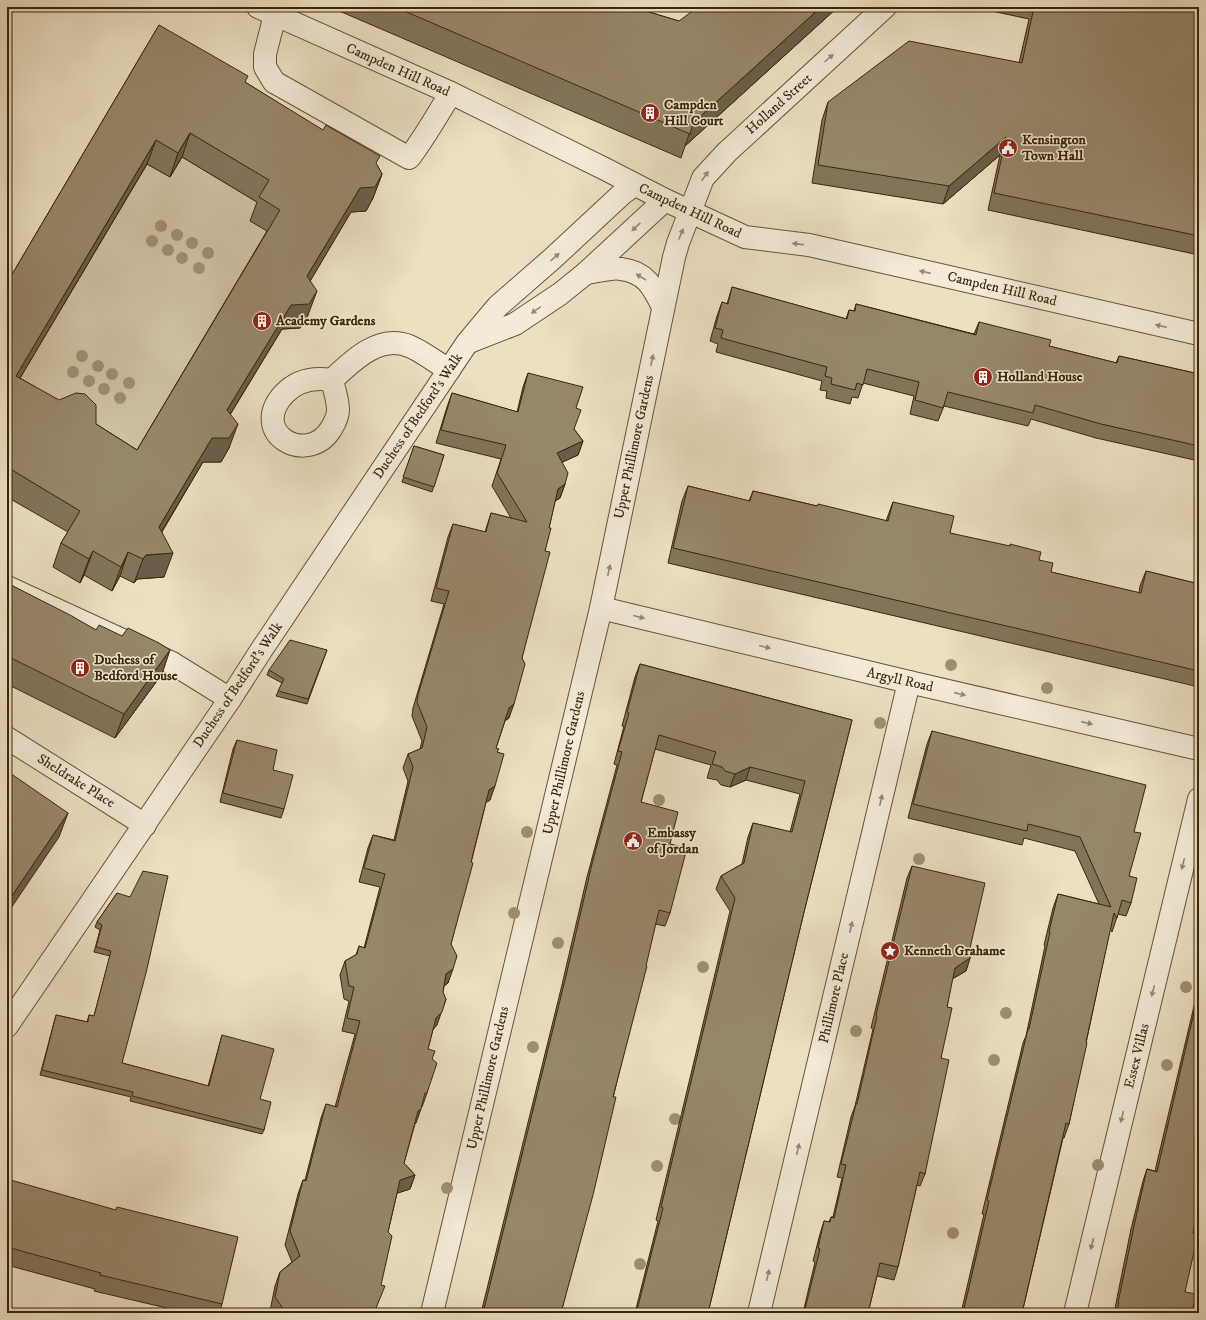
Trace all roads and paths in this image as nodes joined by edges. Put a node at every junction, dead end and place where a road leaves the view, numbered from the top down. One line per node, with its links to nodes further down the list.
1 (885, 7): 6 (street, Holland Street, one-way to 1)
2 (267, 11): 3 (street, Campden Hill Road); 3 (street)
3 (451, 93): 4 (street, Campden Hill Road)
4 (634, 185): 5 (street, Campden Hill Road); 10 (street, Duchess of Bedford's Walk, one-way to 4)
5 (665, 200): 6 (street, Campden Hill Road); 7 (street, Duchess of Bedford's Walk, one-way to 7)
6 (689, 212): 8 (street, Upper Phillimore Gardens, one-way to 6); 9 (street, Campden Hill Road, one-way to 6)
7 (586, 273): 8 (street, one-way to 7); 10 (street, Duchess of Bedford's Walk, one-way to 10)
8 (663, 307): 14 (street, Upper Phillimore Gardens, one-way to 8)
9 (1199, 334)
10 (467, 342): 11 (street, Duchess of Bedford's Walk)
11 (449, 370): 12 (street); 16 (street, Duchess of Bedford's Walk)
12 (332, 380)
13 (7, 587): 16 (street)
14 (601, 608): 15 (street, Argyll Road, one-way to 15); 22 (street, Upper Phillimore Gardens)
15 (909, 682): 18 (street, Argyll Road, one-way to 18); 23 (street, Phillimore Place, one-way to 15)
16 (230, 699): 20 (street, Duchess of Bedford's Walk)
17 (7, 738): 20 (street, Sheldrake Place)
18 (1199, 749)
19 (1199, 799): 24 (street, Essex Villas, one-way to 24)
20 (145, 825): 21 (street, Duchess of Bedford's Walk)
21 (7, 1026)
22 (432, 1313)
23 (759, 1313)
24 (1075, 1313)

